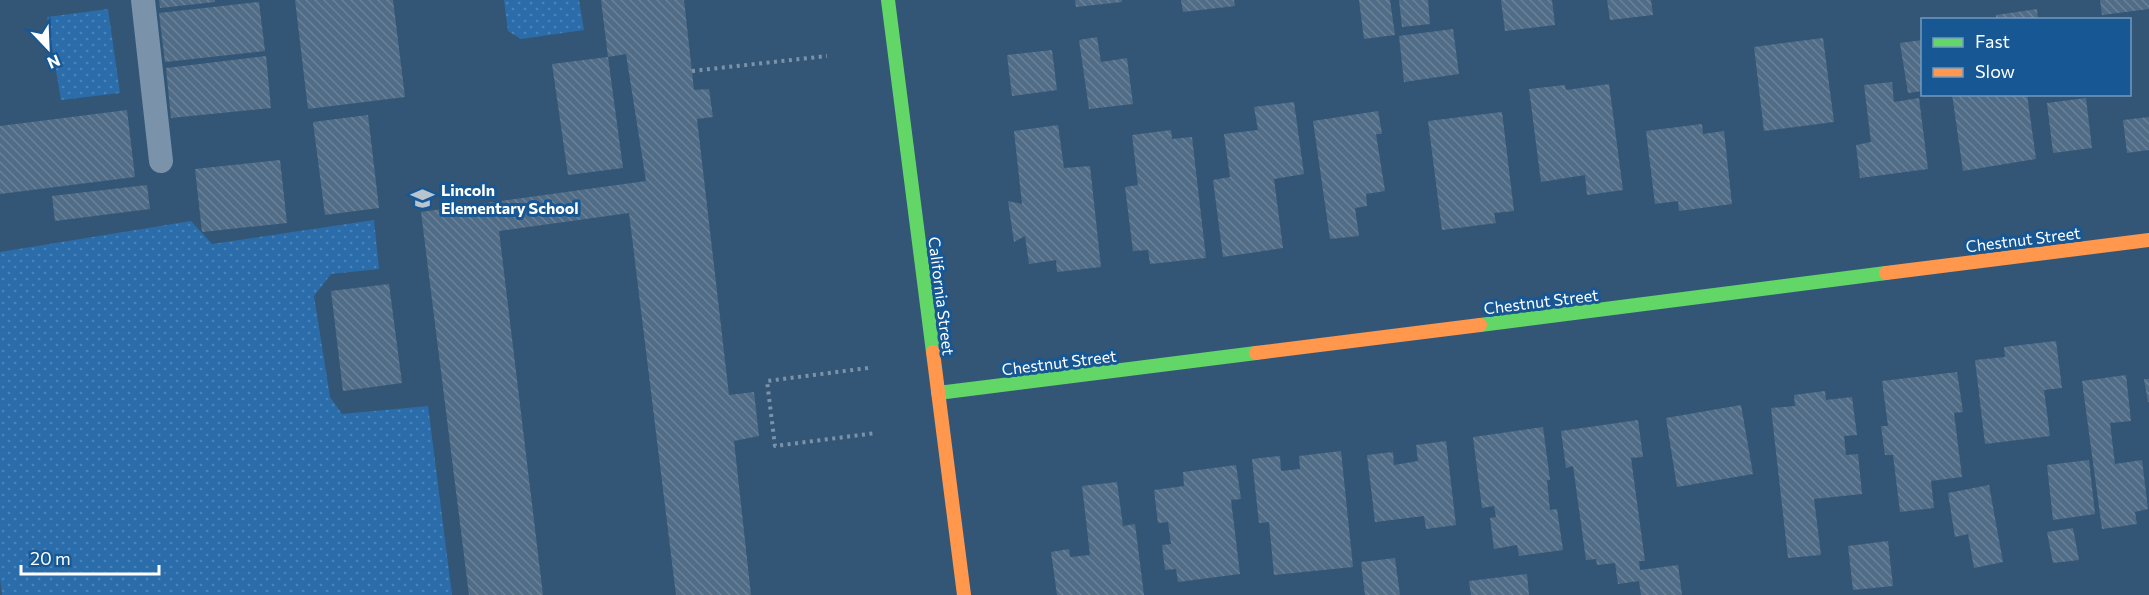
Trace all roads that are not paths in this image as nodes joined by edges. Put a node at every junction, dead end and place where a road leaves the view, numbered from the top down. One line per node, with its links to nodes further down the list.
1 (143, 0): 3 (lane)
2 (888, 0): 5 (street, California Street)
3 (161, 161)
4 (2149, 240): 5 (street, Chestnut Street)
5 (938, 393): 6 (street, California Street)
6 (964, 595)

